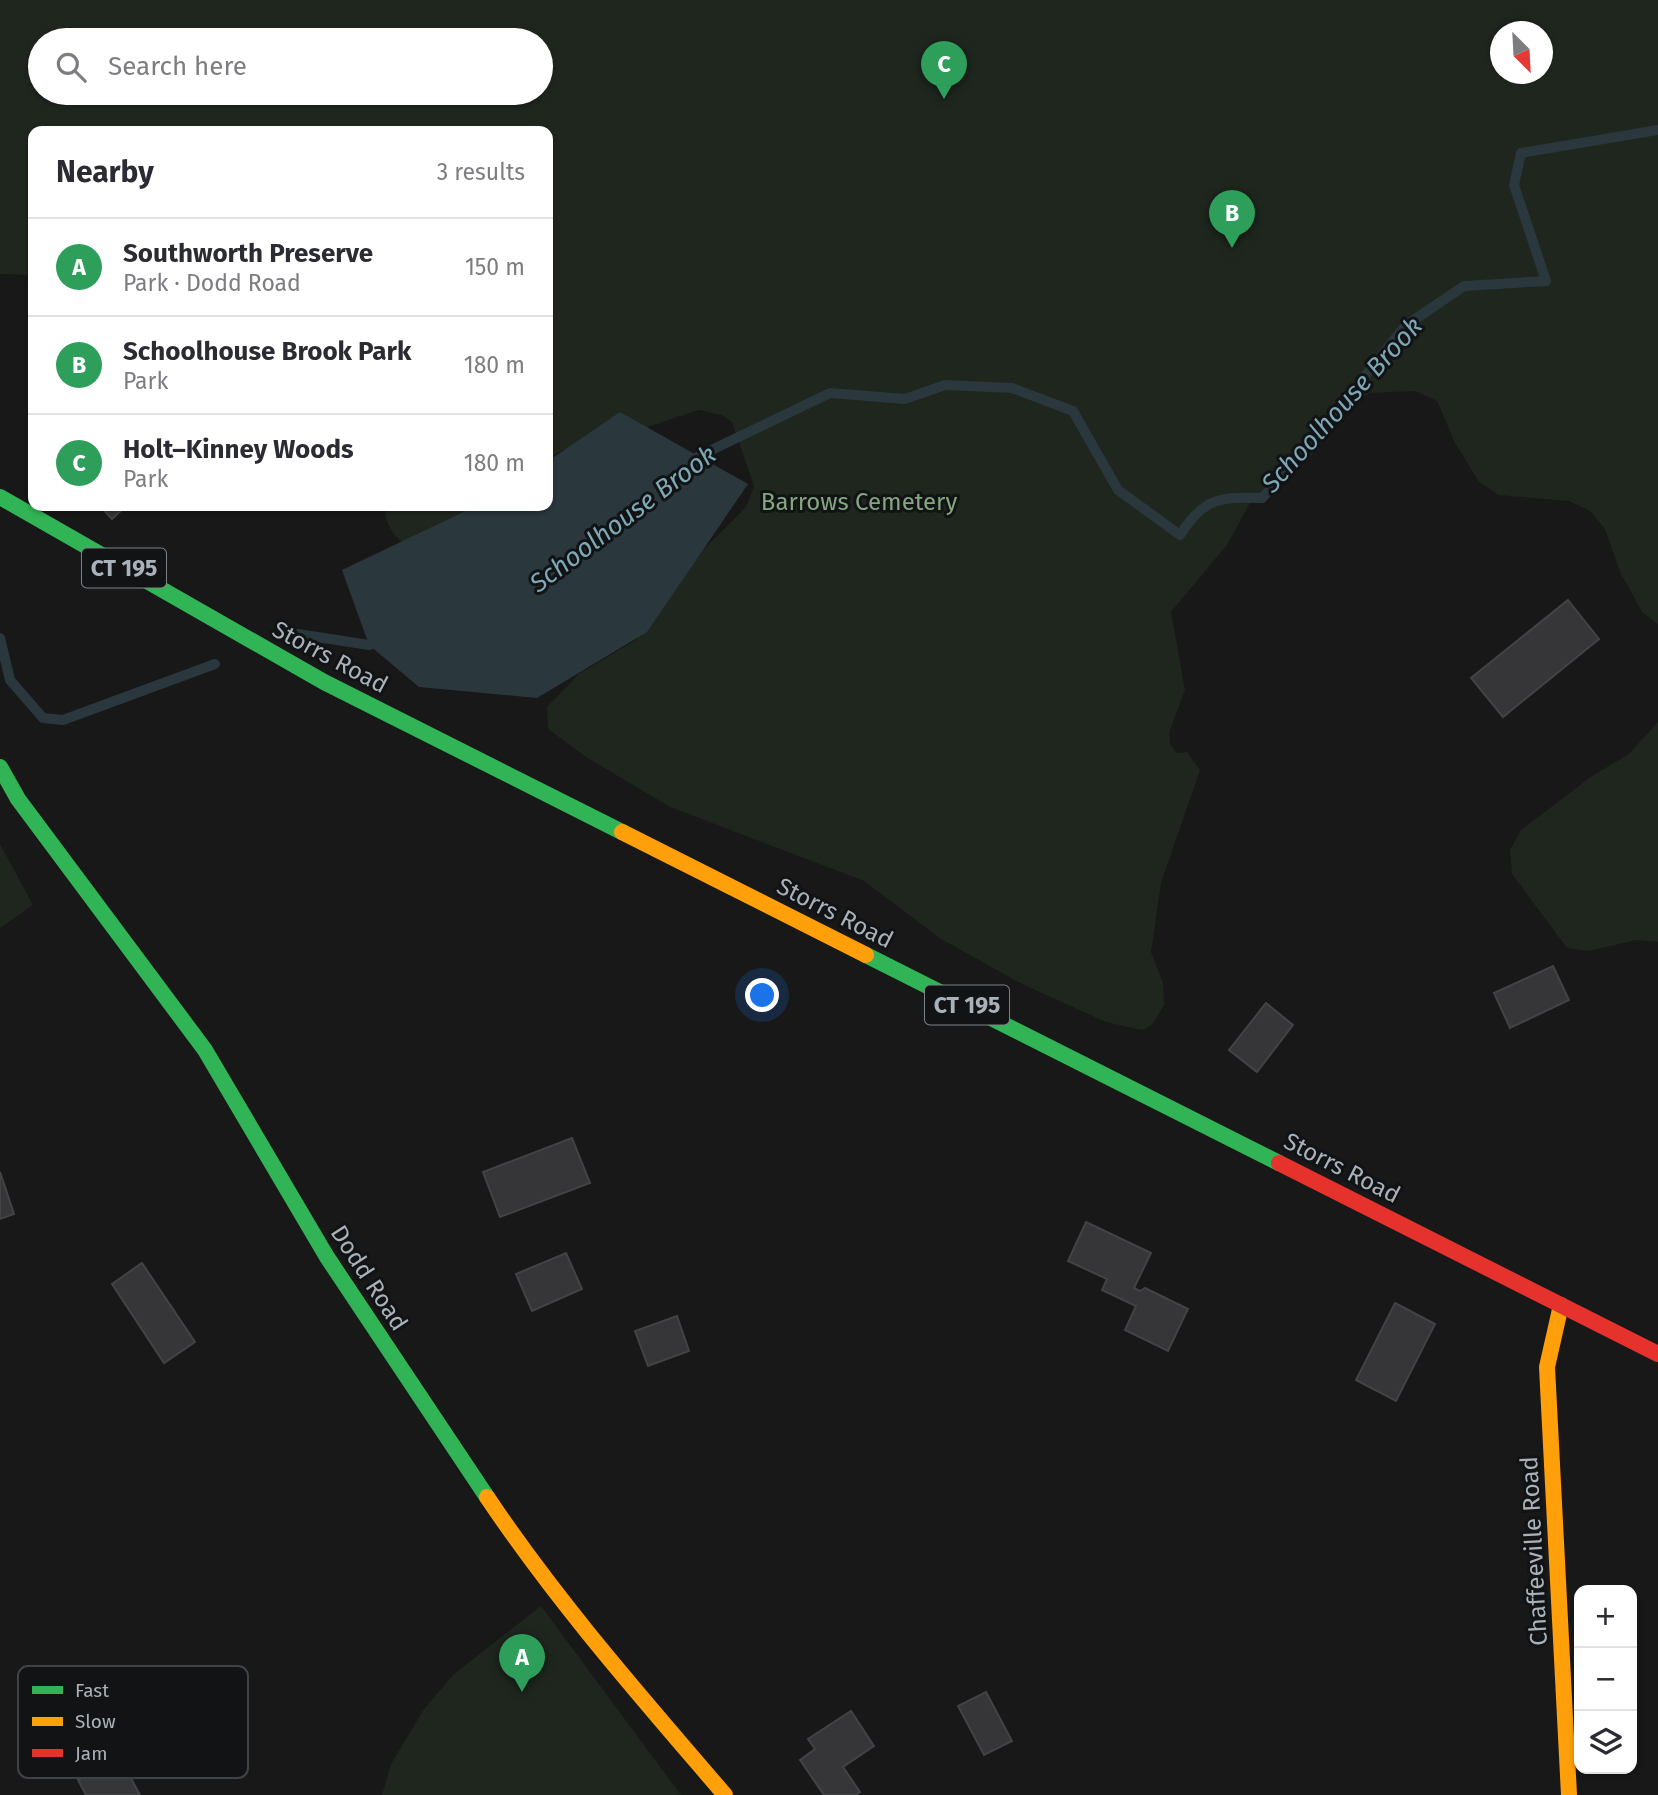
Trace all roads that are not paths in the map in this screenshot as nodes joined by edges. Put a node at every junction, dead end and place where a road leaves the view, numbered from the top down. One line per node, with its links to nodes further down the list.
1 (0, 497): 3 (main road, Storrs Road / CT 195)
2 (0, 767): 5 (main road, Dodd Road)
3 (1561, 1305): 4 (main road, Storrs Road / CT 195); 6 (main road, Chaffeeville Road)
4 (1658, 1354)
5 (725, 1795)
6 (1569, 1795)

